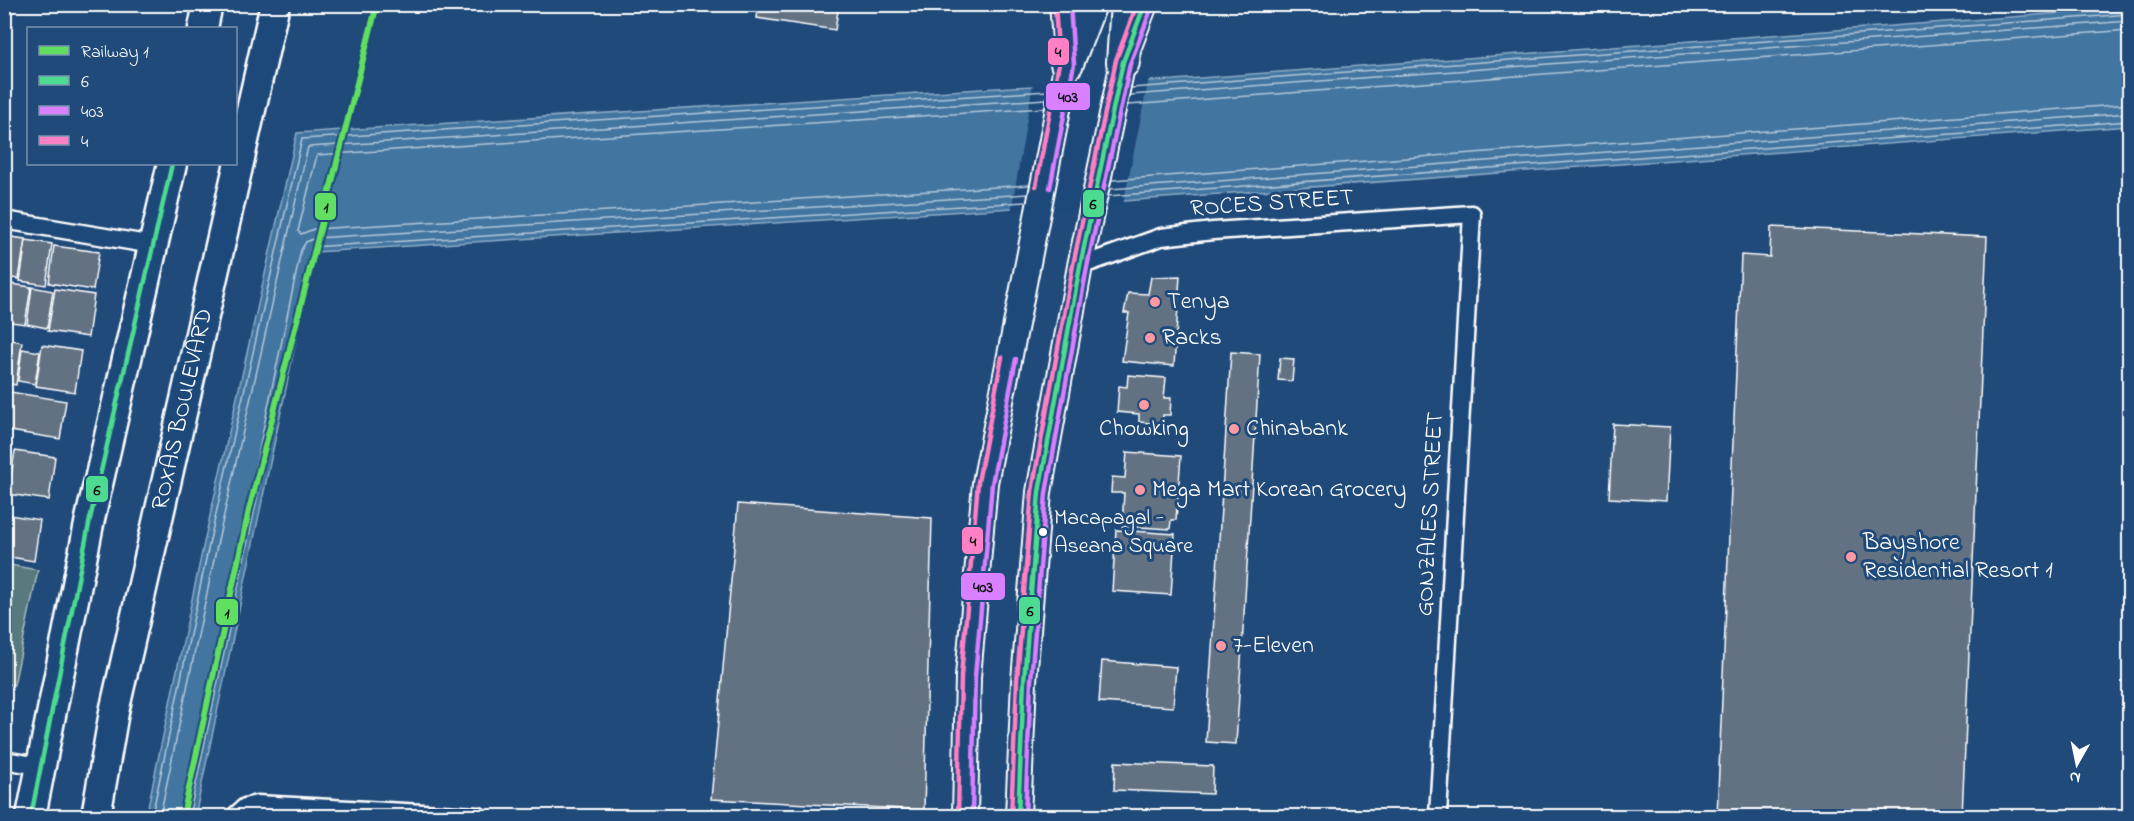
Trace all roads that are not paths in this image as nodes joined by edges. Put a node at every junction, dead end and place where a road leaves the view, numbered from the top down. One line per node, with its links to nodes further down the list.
1 (208, 4): 7 (highway)
2 (275, 4): 18 (highway, ROXAS BOULEVARD)
3 (1062, 4): 9 (main road)
4 (1090, 4): 9 (highway)
5 (1127, 4): 8 (highway)
6 (1145, 4): 8 (main road)
7 (203, 27)
8 (1122, 65): 14 (main road)
9 (1066, 68): 21 (main road)
10 (172, 165): 13 (highway)
11 (1472, 214): 14 (street, ROCES STREET); 23 (street, GONZALES STREET)
12 (4, 220): 13 (street)
13 (153, 245): 16 (highway)
14 (1080, 266): 22 (main road)
15 (4, 760): 16 (street)
16 (39, 766): 17 (highway)
17 (31, 816)
18 (96, 816)
19 (235, 816): 20 (street)
20 (479, 816)
21 (965, 816)
22 (1018, 816)
23 (1438, 816)

